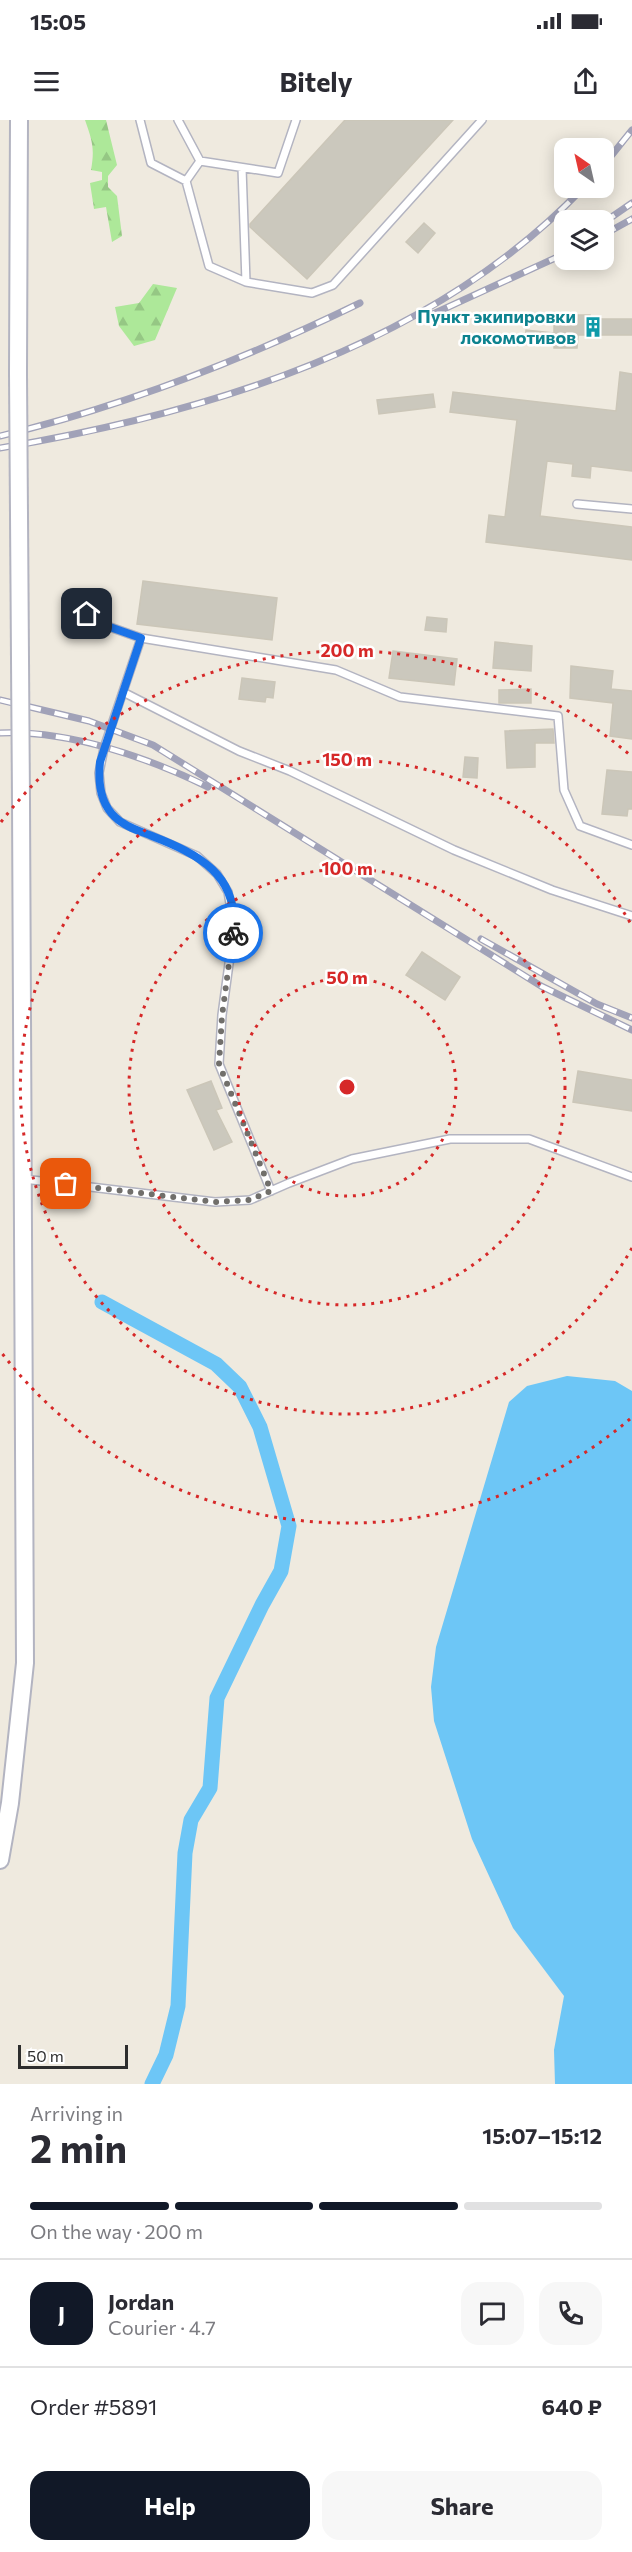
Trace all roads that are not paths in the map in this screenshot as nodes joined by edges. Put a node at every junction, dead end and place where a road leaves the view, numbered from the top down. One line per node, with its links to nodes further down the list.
1 (19, 120): 18 (street, bridge)
2 (140, 120): 8 (lane)
3 (178, 120): 6 (lane)
4 (296, 120): 7 (lane)
5 (482, 120): 9 (lane)
6 (200, 161): 7 (lane); 8 (lane)
7 (243, 168): 9 (lane)
8 (186, 181): 9 (lane)
9 (246, 282)
10 (577, 504): 11 (lane)
11 (632, 509)
12 (87, 614): 13 (lane)
13 (141, 638): 14 (lane); 15 (lane)
14 (123, 692): 16 (lane); 19 (lane)
15 (632, 845)
16 (632, 916)
17 (632, 1177): 19 (lane)
18 (24, 1179): 19 (lane); 20 (street)
19 (271, 1191)
20 (0, 1860)

